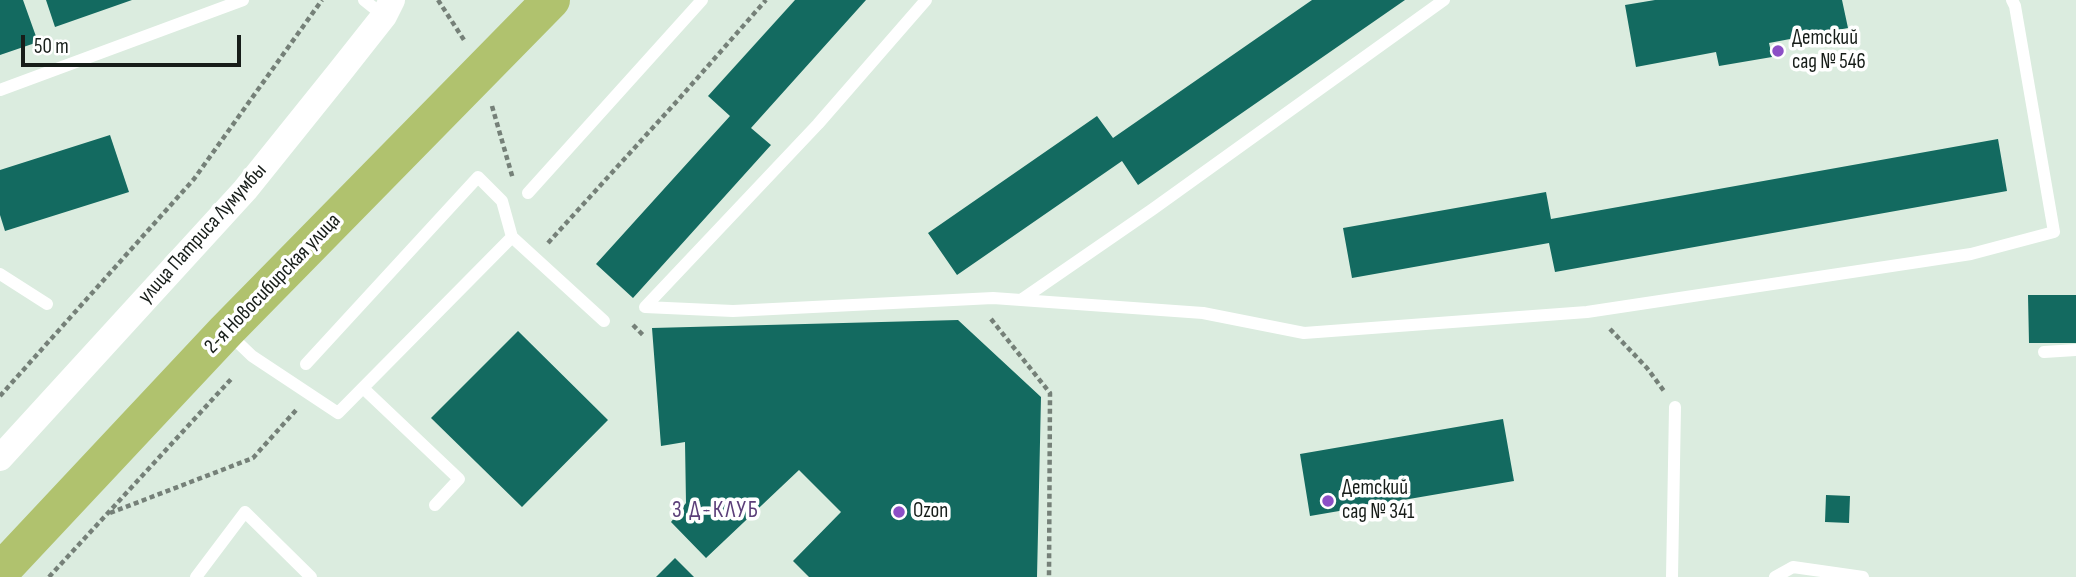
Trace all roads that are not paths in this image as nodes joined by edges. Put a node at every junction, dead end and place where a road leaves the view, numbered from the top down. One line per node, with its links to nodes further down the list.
1 (243, 0): 8 (lane)
2 (551, 0): 15 (main road, 2-я Новосибирская улица)
3 (702, 0): 9 (lane)
4 (926, 0): 12 (lane)
5 (1444, 0): 12 (lane)
6 (2018, 2): 12 (lane)
7 (380, 5): 21 (street, улица Патриса Лумумбы)
8 (0, 89)
9 (528, 193)
10 (512, 237): 14 (lane); 18 (lane); 19 (lane)
11 (0, 274): 13 (lane)
12 (1021, 300)
13 (47, 304)
14 (604, 321)
15 (226, 331): 19 (lane); 23 (main road, 2-я Новосибирская улица)
16 (2076, 351): 17 (lane)
17 (2044, 352)
18 (306, 364)
19 (363, 388): 22 (lane)
20 (1675, 407): 26 (lane)
21 (0, 458)
22 (435, 505)
23 (0, 572)
24 (196, 577): 25 (lane)
25 (311, 577)
26 (1672, 577)
27 (1774, 577): 28 (lane)
28 (1863, 577)

